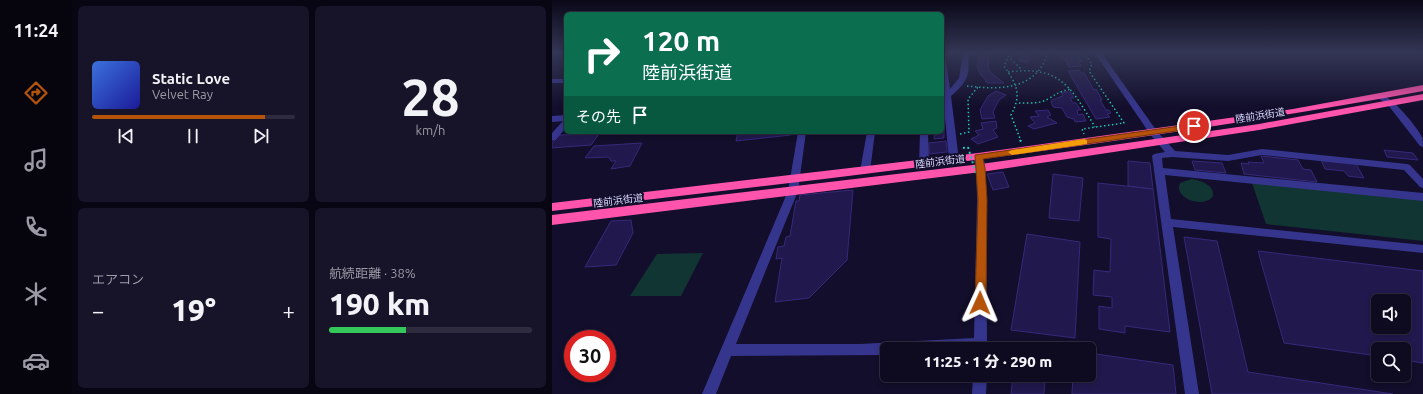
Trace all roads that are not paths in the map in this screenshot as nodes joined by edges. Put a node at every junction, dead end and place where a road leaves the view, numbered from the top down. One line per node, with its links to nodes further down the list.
1 (944, 70): 7 (street)
2 (966, 70): 7 (street)
3 (1110, 70): 17 (street)
4 (552, 80): 5 (street)
5 (564, 81)
6 (1423, 88): 8 (highway, 陸前浜街道)
7 (947, 95): 21 (street)
8 (1382, 96): 10 (street); 17 (highway, 陸前浜街道)
9 (1423, 97): 10 (highway, 陸前浜街道)
10 (1391, 104): 17 (highway, 陸前浜街道); 19 (street)
11 (564, 118): 12 (street)
12 (552, 119)
13 (564, 125): 18 (street)
14 (802, 134): 26 (street)
15 (871, 134): 24 (street)
16 (924, 134): 22 (street)
17 (1157, 137): 20 (street); 23 (highway, 陸前浜街道); 23 (highway, 陸前浜街道)
18 (552, 138)
19 (1423, 144)
20 (1172, 154): 25 (street); 27 (street)
21 (954, 155): 22 (highway, 陸前浜街道); 23 (highway, 陸前浜街道)
22 (924, 164): 24 (highway, 陸前浜街道)
23 (978, 166): 26 (highway, 陸前浜街道); 33 (street)
24 (865, 171): 26 (highway, 陸前浜街道)
25 (1160, 171): 28 (street); 31 (street)
26 (793, 185): 29 (highway, 陸前浜街道); 30 (highway, 陸前浜街道); 35 (street)
27 (1423, 185)
28 (1423, 197)
29 (552, 207)
30 (552, 220)
31 (1167, 222): 32 (street); 39 (street)
32 (1423, 249)
33 (980, 342)
34 (880, 349): 35 (street)
35 (728, 350): 37 (street)
36 (980, 382): 38 (street)
37 (709, 394)
38 (979, 394)
39 (1192, 394)

